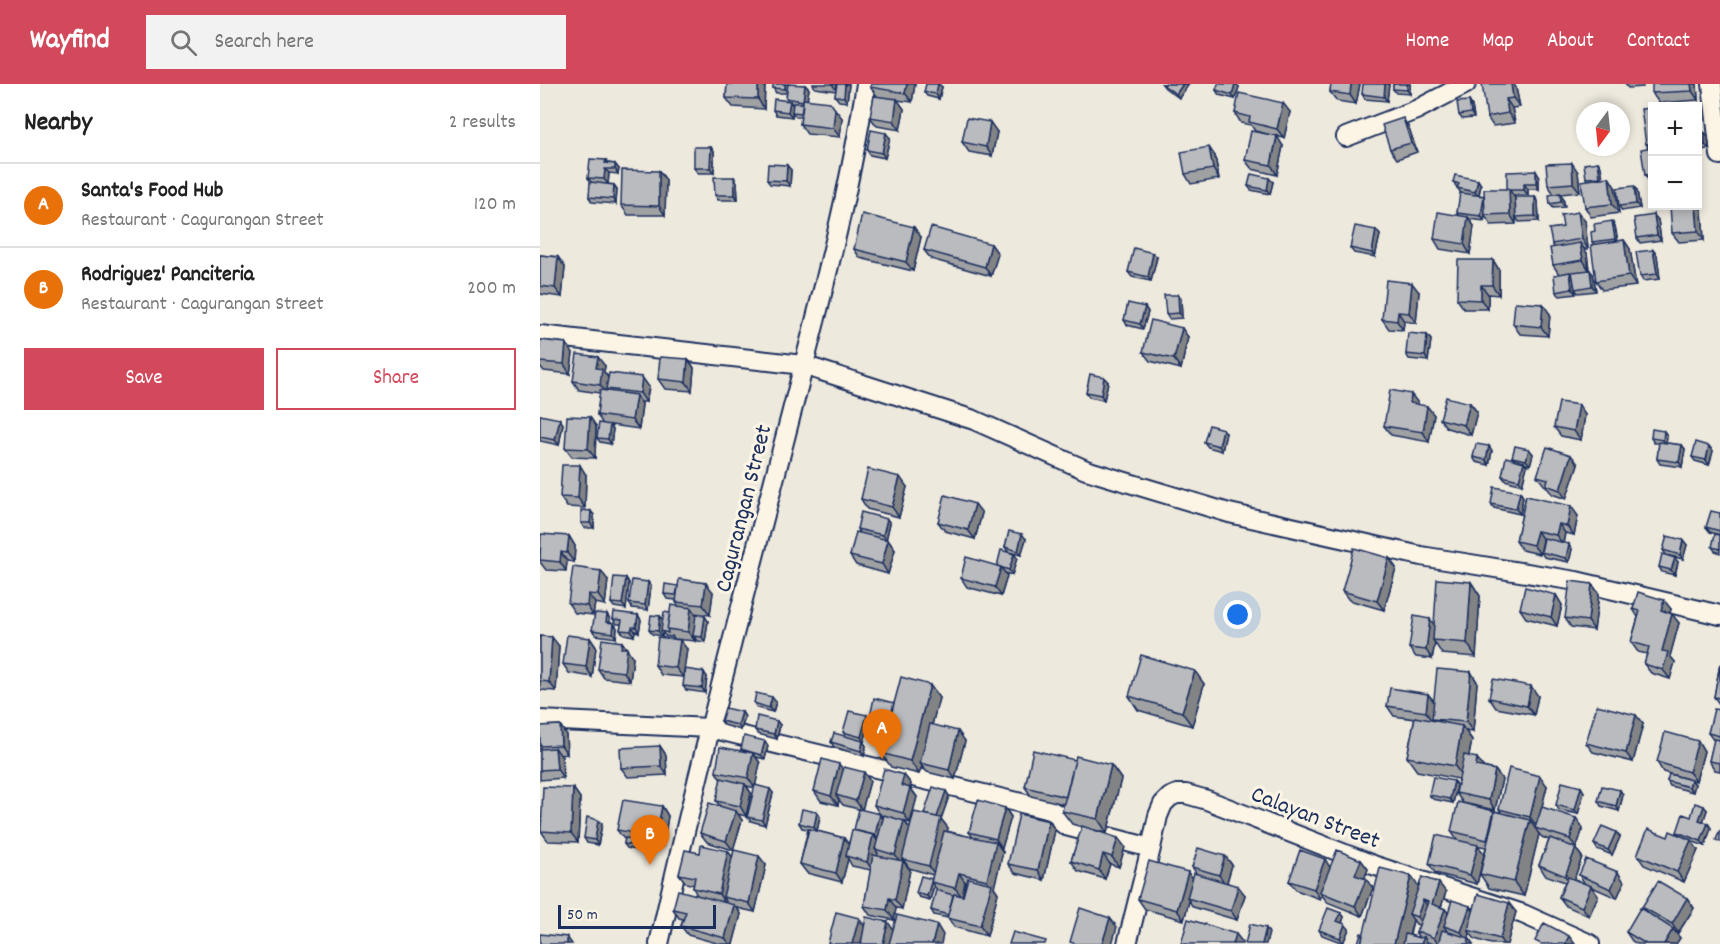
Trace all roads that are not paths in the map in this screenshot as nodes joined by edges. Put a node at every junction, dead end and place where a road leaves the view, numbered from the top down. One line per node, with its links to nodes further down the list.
1 (866, 84): 7 (street, Cagurangan Street)
2 (1466, 84): 4 (street)
3 (1712, 84): 5 (street)
4 (1346, 137)
5 (1720, 155)
6 (540, 335): 7 (street)
7 (804, 365): 8 (street); 10 (street, Cagurangan Street)
8 (1720, 615)
9 (540, 720): 10 (street)
10 (710, 728): 11 (street); 12 (street, Cagurangan Street)
11 (1151, 848): 13 (street, Calayan Street); 14 (street, Calayan Street)
12 (659, 944)
13 (1127, 944)
14 (1590, 944)

